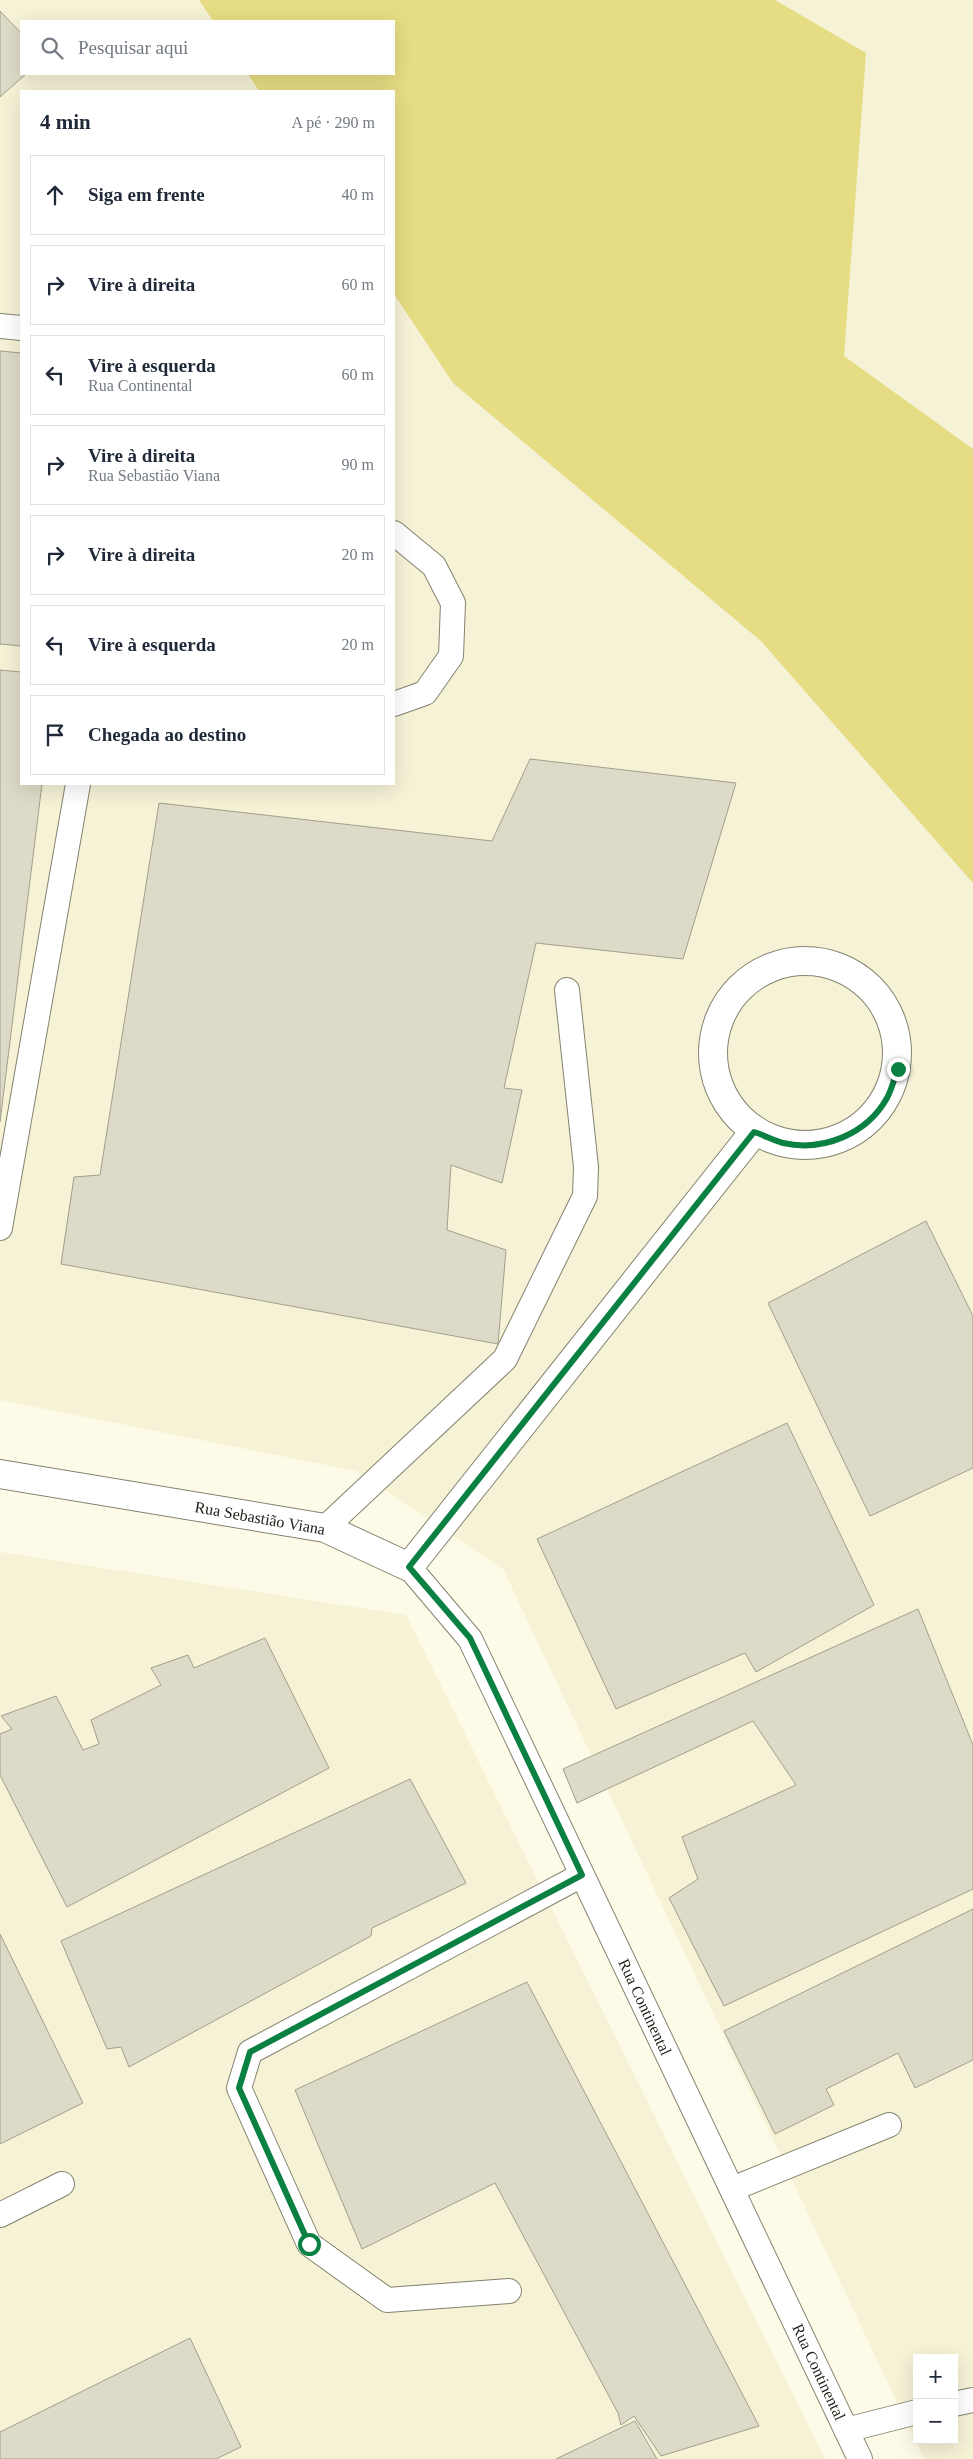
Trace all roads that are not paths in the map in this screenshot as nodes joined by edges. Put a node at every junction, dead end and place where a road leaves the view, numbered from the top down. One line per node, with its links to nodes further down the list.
1 (0, 326): 2 (lane)
2 (20, 328)
3 (395, 534): 4 (lane)
4 (395, 704)
5 (78, 785): 8 (lane)
6 (566, 990): 10 (lane)
7 (754, 1132): 7 (street); 11 (street)
8 (0, 1228)
9 (0, 1474): 10 (street, Rua Sebastião Viana)
10 (325, 1528): 11 (street, Rua Sebastião Viana)
11 (409, 1567): 12 (lane, Rua Continental)
12 (582, 1875): 15 (lane, Rua Continental); 17 (lane)
13 (890, 2125): 15 (lane)
14 (62, 2184): 16 (lane)
15 (732, 2189): 21 (lane, Rua Continental)
16 (0, 2215)
17 (509, 2291)
18 (973, 2400): 19 (lane)
19 (958, 2403)
20 (913, 2413): 21 (lane)
21 (846, 2430): 22 (lane, Rua Continental)
22 (860, 2459)

